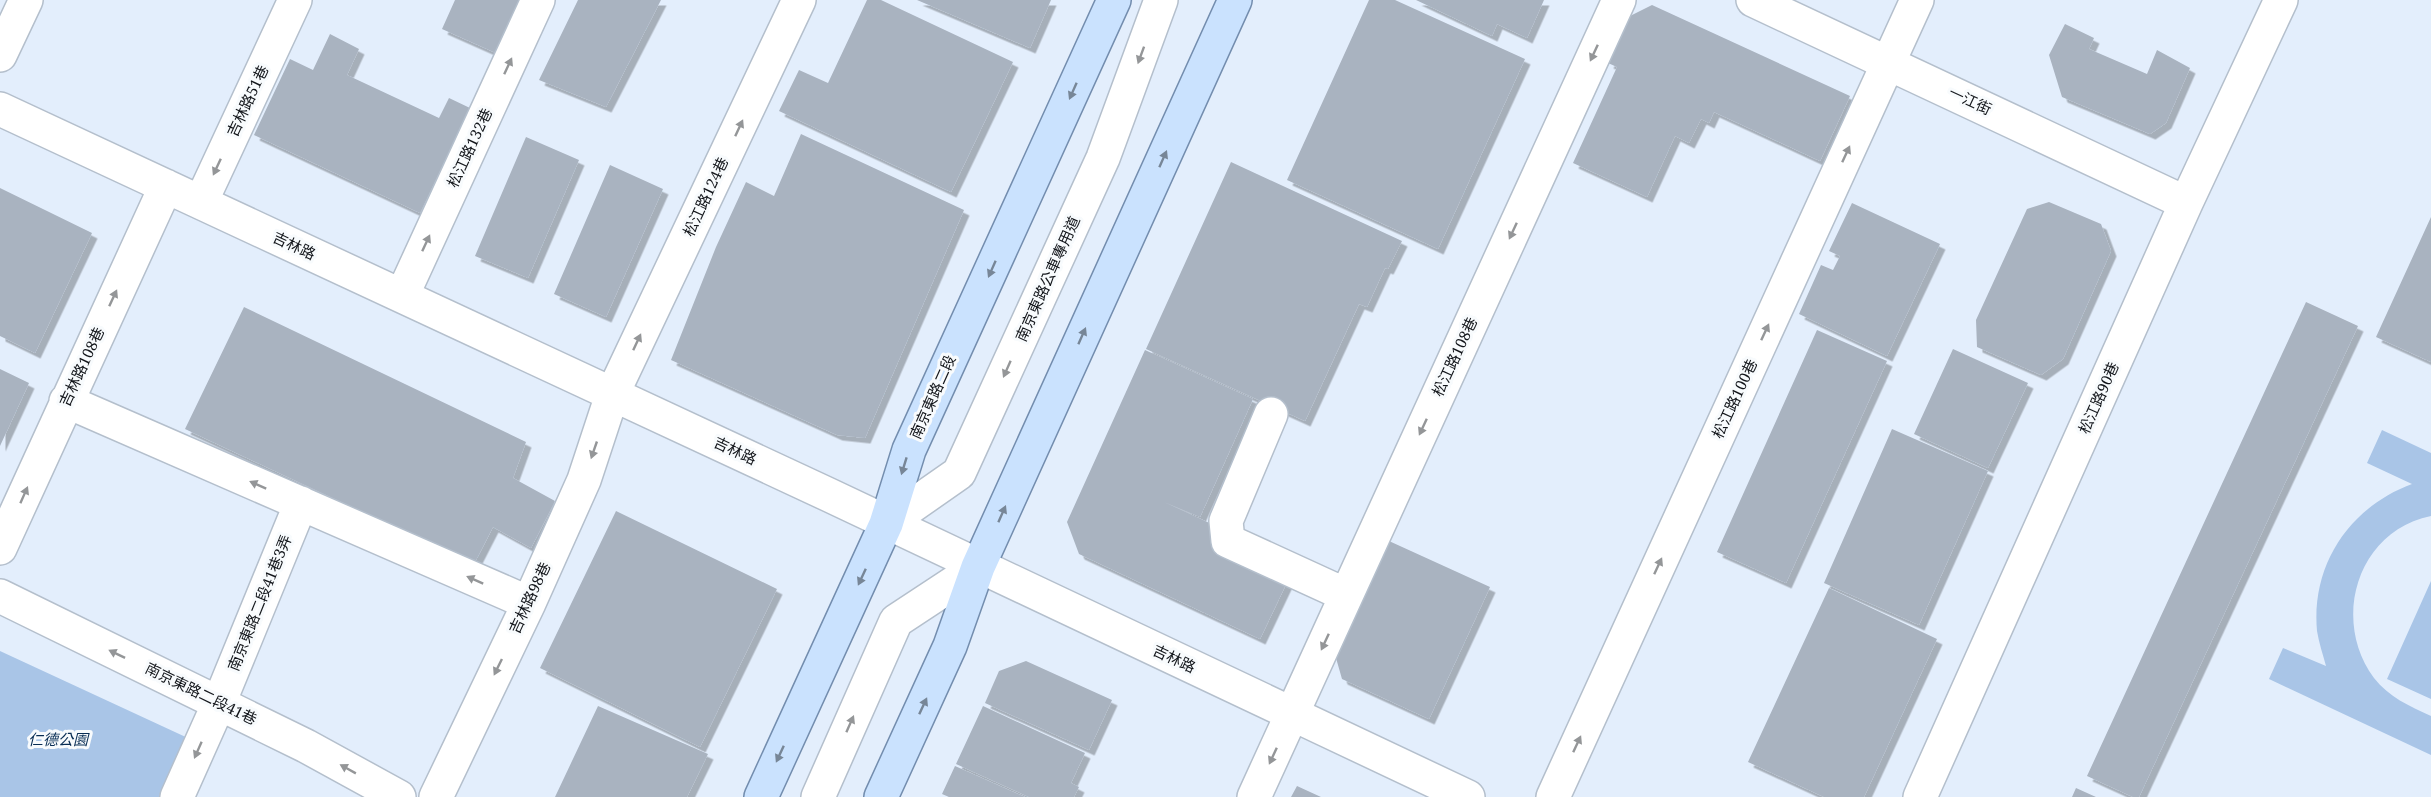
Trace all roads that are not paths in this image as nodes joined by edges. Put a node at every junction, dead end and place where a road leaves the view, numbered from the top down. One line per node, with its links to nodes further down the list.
1 (26, 0): 12 (street)
2 (295, 0): 16 (street, 吉林路51巷, one-way to 16)
3 (538, 0): 18 (street, 松江路132巷, one-way to 3)
4 (799, 0): 19 (street, 松江路124巷, one-way to 4)
5 (1114, 0): 23 (main road, 南京東路二段, one-way to 23)
6 (1161, 0): 23 (street, 南京東路公車專用道, one-way to 23)
7 (1235, 0): 25 (main road, one-way to 7)
8 (1619, 0): 27 (street, 松江路108巷, one-way to 27)
9 (1753, 0): 13 (street, 一江街)
10 (1917, 0): 13 (street, 松江路100巷)
11 (2281, 0): 17 (street, 松江路90巷)
12 (0, 55)
13 (1888, 63): 17 (street, 一江街); 39 (street, 松江路100巷, one-way to 13)
14 (0, 109): 15 (street, 吉林路)
15 (166, 186): 16 (street, 吉林路); 20 (street, 吉林路108巷, one-way to 15)
16 (201, 202): 18 (street, 吉林路)
17 (2186, 202): 40 (street, 松江路90巷)
18 (402, 296): 19 (street, 吉林路)
19 (612, 395): 23 (street, 吉林路); 28 (street, 吉林路98巷, one-way to 28)
20 (66, 401): 22 (street, one-way to 20); 24 (street, 吉林路108巷, one-way to 20)
21 (1271, 414): 27 (street)
22 (301, 503): 28 (street, one-way to 22); 29 (street, 南京東路二段41巷3弄)
23 (886, 524): 25 (street, 吉林路); 34 (main road, 南京東路二段, one-way to 34)
24 (0, 548)
25 (978, 567): 30 (street, 吉林路); 35 (street, one-way to 25); 36 (main road, one-way to 25)
26 (0, 596): 29 (street, 南京東路二段41巷, one-way to 26)
27 (1346, 596): 30 (street, 松江路108巷, one-way to 30)
28 (529, 603): 33 (street, 吉林路98巷, one-way to 33)
29 (219, 703): 31 (street, 南京東路二段41巷3弄, one-way to 31); 32 (street, 南京東路二段41巷, one-way to 29)
30 (1292, 714): 37 (street, 松江路108巷, one-way to 37); 38 (street, 吉林路)
31 (177, 797)
32 (399, 797)
33 (436, 797)
34 (761, 797)
35 (818, 797)
36 (881, 797)
37 (1254, 797)
38 (1468, 797)
39 (1553, 797)
40 (1920, 797)

